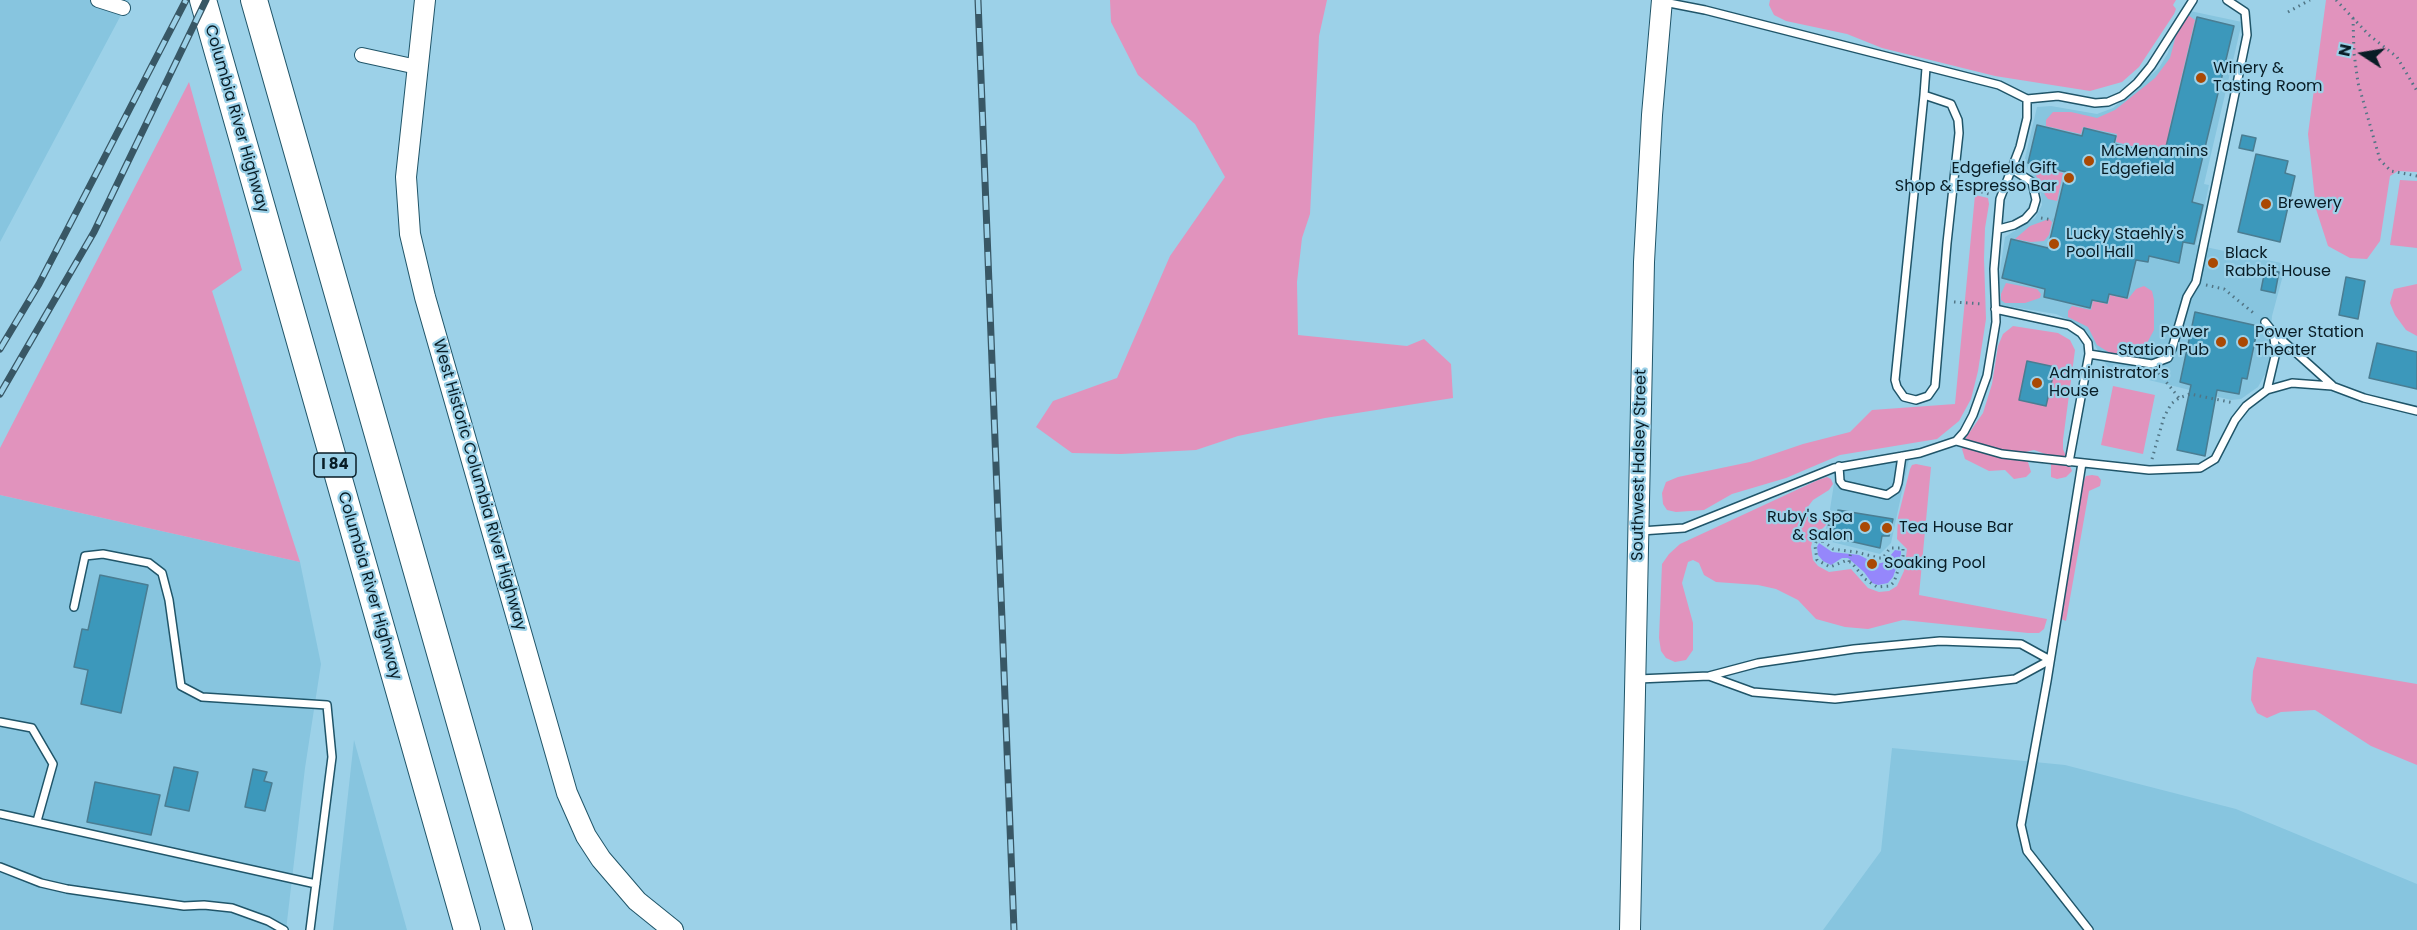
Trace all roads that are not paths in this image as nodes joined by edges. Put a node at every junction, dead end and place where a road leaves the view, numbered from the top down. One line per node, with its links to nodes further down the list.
1 (98, 0): 8 (street)
2 (203, 0): 40 (highway, Columbia River Highway / I 84)
3 (254, 0): 41 (highway)
4 (425, 0): 10 (street, West Historic Columbia River Highway)
5 (2193, 0): 13 (lane)
6 (2227, 0): 19 (lane)
7 (1662, 1): 11 (lane); 28 (street, Southwest Halsey Street)
8 (123, 8)
9 (363, 55): 10 (street)
10 (417, 67): 42 (street, West Historic Columbia River Highway)
11 (1926, 68): 12 (lane); 13 (lane)
12 (1924, 95): 12 (lane)
13 (2027, 99): 14 (lane)
14 (2012, 169): 15 (lane); 15 (lane)
15 (1999, 229): 16 (lane)
16 (1995, 309): 19 (lane); 23 (lane)
17 (2265, 322): 18 (lane)
18 (2273, 332): 20 (lane); 21 (lane)
19 (2089, 354): 25 (lane)
20 (2332, 386): 21 (lane); 22 (lane)
21 (2267, 390): 26 (lane)
22 (2417, 411)
23 (1956, 441): 24 (lane); 25 (lane)
24 (1902, 456): 27 (lane); 27 (lane)
25 (2069, 462): 26 (lane)
26 (2082, 463): 30 (lane)
27 (1839, 466): 28 (lane)
28 (1639, 531): 32 (street, Southwest Halsey Street)
29 (74, 608): 37 (lane)
30 (2050, 660): 31 (lane); 31 (lane); 44 (lane)
31 (1709, 676): 32 (lane)
32 (1635, 679): 43 (street, Southwest Halsey Street)
33 (0, 722): 35 (lane)
34 (0, 814): 35 (lane)
35 (37, 821): 37 (lane)
36 (0, 867): 38 (lane)
37 (316, 884): 39 (lane)
38 (284, 930)
39 (310, 930)
40 (467, 930)
41 (519, 930)
42 (673, 930)
43 (1630, 930)
44 (2089, 930)

